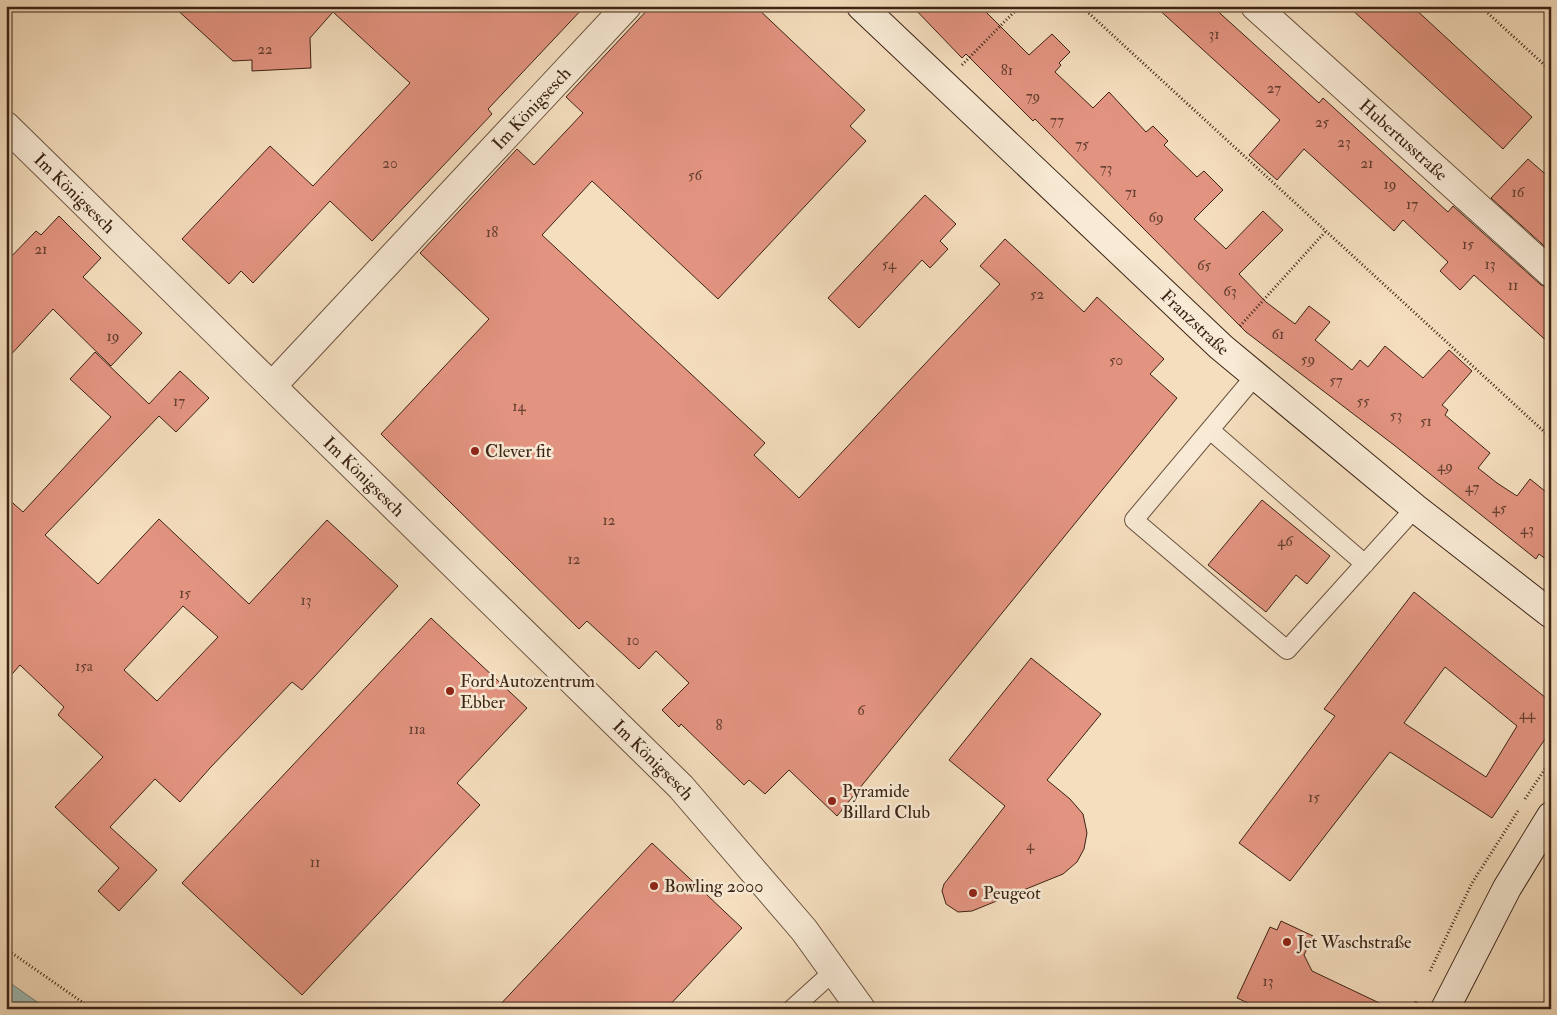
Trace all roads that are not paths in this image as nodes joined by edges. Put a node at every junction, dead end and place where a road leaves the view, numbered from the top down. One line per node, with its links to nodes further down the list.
1 (627, 6): 7 (street, Im Königsesch)
2 (861, 6): 6 (street, Franzstraße)
3 (1255, 6): 5 (street, Hubertusstraße)
4 (6, 126): 7 (street, Im Königsesch)
5 (1551, 273)
6 (1255, 376): 8 (lane); 9 (street, Franzstraße)
7 (272, 386): 13 (street, Im Königsesch)
8 (1210, 430): 10 (lane); 10 (lane)
9 (1415, 508): 10 (lane); 11 (street, Franzstraße)
10 (1365, 564)
11 (1551, 614)
12 (1551, 816): 16 (street)
13 (834, 971): 14 (lane); 15 (street, Im Königsesch)
14 (792, 1009)
15 (862, 1009)
16 (1445, 1009)

